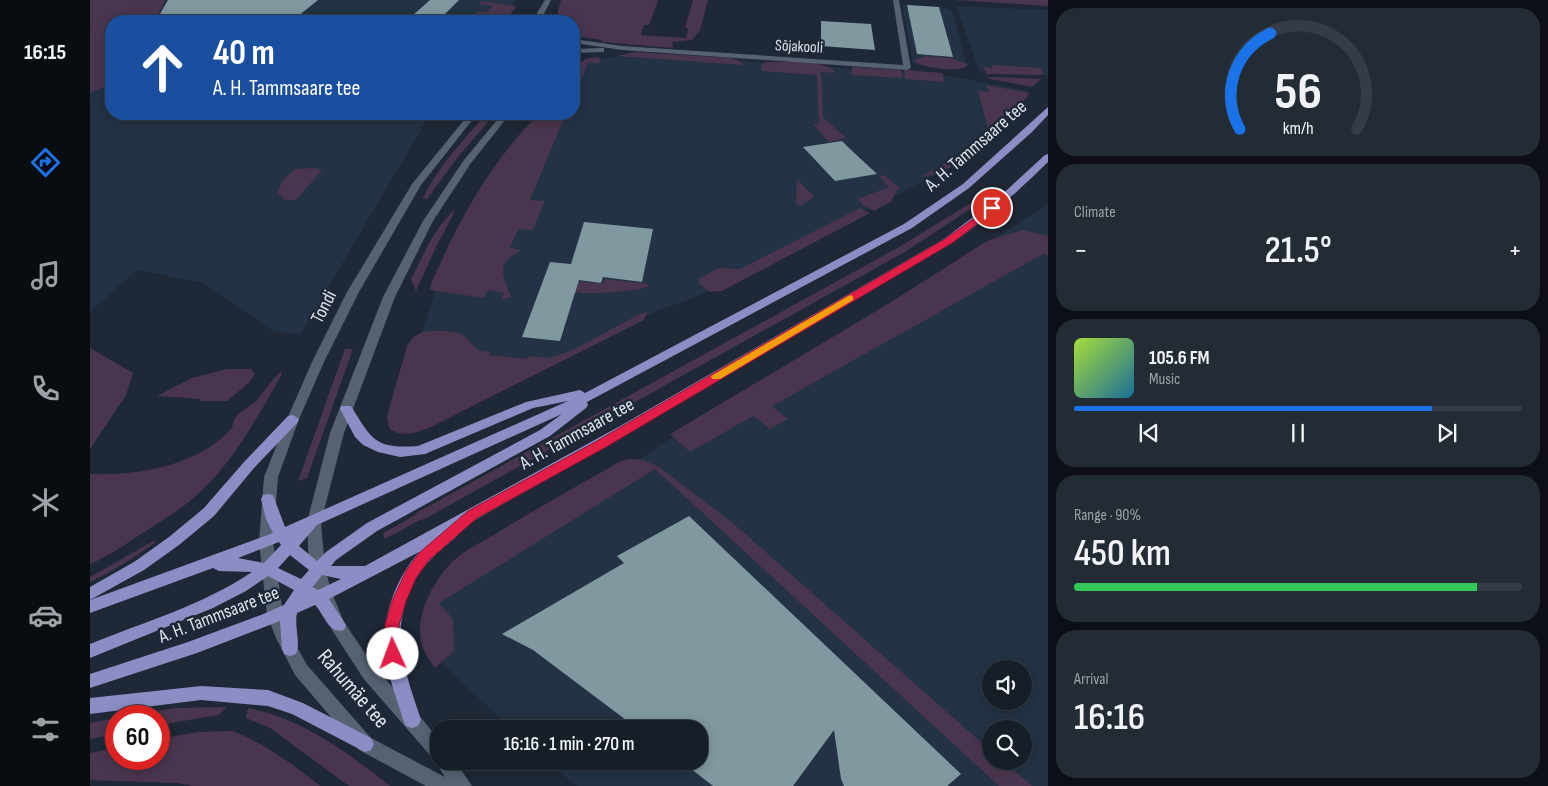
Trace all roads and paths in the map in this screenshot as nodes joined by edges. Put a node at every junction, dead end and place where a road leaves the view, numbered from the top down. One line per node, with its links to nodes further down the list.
1 (548, 0): 3 (street)
2 (896, 0): 7 (street, Sõjakooli)
3 (543, 12): 4 (street); 5 (street)
4 (539, 15)
5 (546, 15)
6 (580, 42): 7 (street, Sõjakooli)
7 (622, 48): 8 (street, Sõjakooli)
8 (580, 51)
9 (1048, 110): 13 (main road, A. H. Tammsaare tee)
10 (468, 120): 15 (street, Tondi)
11 (501, 120): 14 (street)
12 (1048, 157): 17 (main road, A. H. Tammsaare tee)
13 (602, 390): 14 (main road); 18 (main road, A. H. Tammsaare tee); 23 (main road)
14 (346, 409): 18 (street)
15 (293, 419): 16 (street, Tondi); 26 (main road)
16 (268, 499): 19 (main road); 20 (street, Tondi)
17 (472, 515): 21 (main road, A. H. Tammsaare tee); 36 (main road)
18 (314, 522): 19 (main road); 23 (street)
19 (286, 541): 20 (main road); 22 (main road); 23 (main road)
20 (266, 542): 22 (street, Tondi); 24 (main road)
21 (378, 566): 23 (main road); 27 (main road, A. H. Tammsaare tee)
22 (268, 568): 24 (main road); 25 (main road); 30 (street, Rahumäe tee); 33 (main road)
23 (317, 568): 25 (main road); 27 (street)
24 (194, 569): 28 (main road)
25 (303, 588): 27 (main road); 29 (main road)
26 (90, 594)
27 (320, 595): 29 (main road, A. H. Tammsaare tee); 31 (main road)
28 (90, 606)
29 (290, 609): 30 (main road, A. H. Tammsaare tee); 32 (main road)
30 (275, 615): 32 (street, Rahumäe tee); 34 (main road, A. H. Tammsaare tee)
31 (338, 625): 36 (street, Rahumäe tee)
32 (290, 648): 38 (street, Rahumäe tee)
33 (90, 651)
34 (90, 681)
35 (90, 706): 38 (main road)
36 (412, 720): 37 (street, Rahumäe tee)
37 (430, 743)
38 (365, 744): 40 (street, Rahumäe tee)
39 (451, 770): 41 (street)
40 (444, 786)
41 (463, 786)

